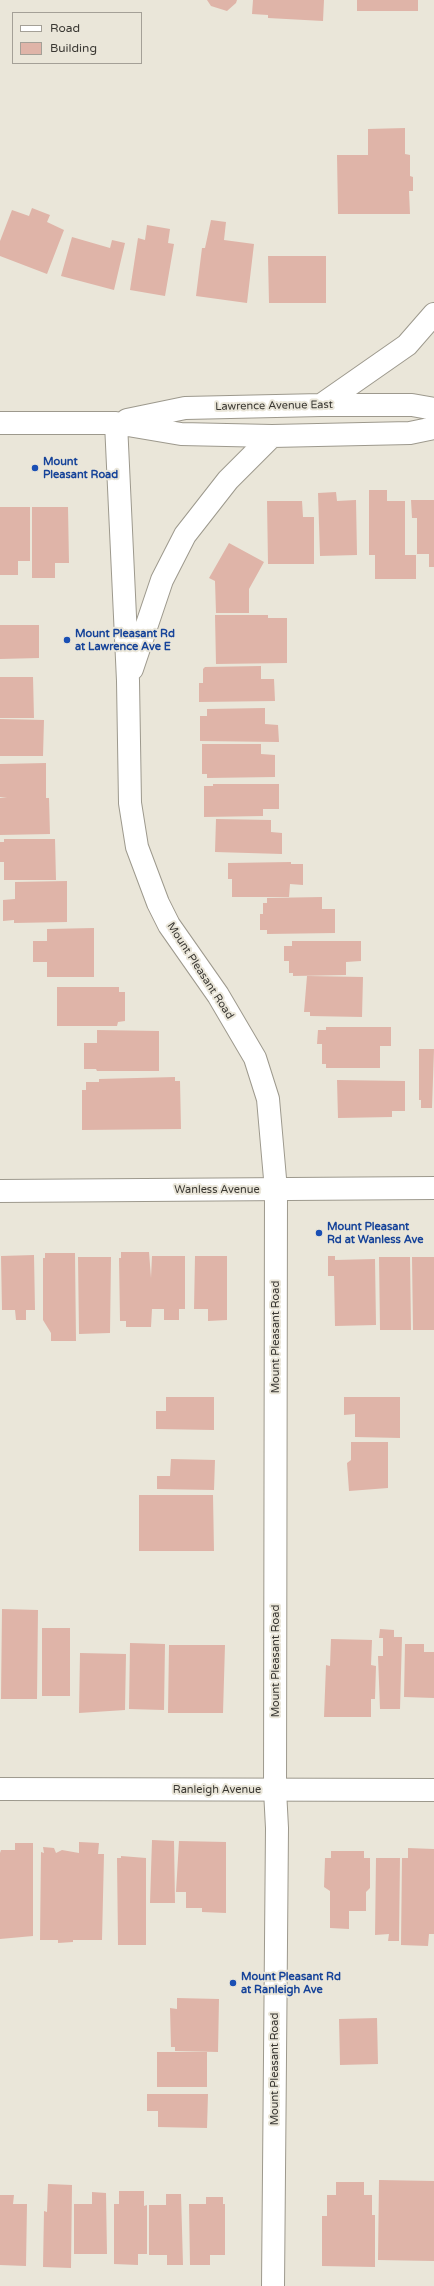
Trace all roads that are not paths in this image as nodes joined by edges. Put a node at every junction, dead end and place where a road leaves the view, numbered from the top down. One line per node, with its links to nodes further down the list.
1 (434, 314): 2 (street)
2 (321, 405): 3 (street, Lawrence Avenue East); 4 (street, Lawrence Avenue East)
3 (434, 410)
4 (116, 422): 5 (street, Lawrence Avenue East); 7 (street, Lawrence Avenue East); 8 (street, Mount Pleasant Road)
5 (0, 423)
6 (434, 428): 7 (street, Lawrence Avenue East)
7 (272, 436): 8 (street)
8 (128, 682): 10 (street, Mount Pleasant Road)
9 (434, 1188): 10 (street, Wanless Avenue)
10 (276, 1190): 11 (street, Wanless Avenue); 13 (street, Mount Pleasant Road)
11 (0, 1191)
12 (0, 1789): 13 (street, Ranleigh Avenue)
13 (275, 1790): 14 (street, Ranleigh Avenue); 15 (street, Mount Pleasant Road)
14 (434, 1790)
15 (273, 2286)

